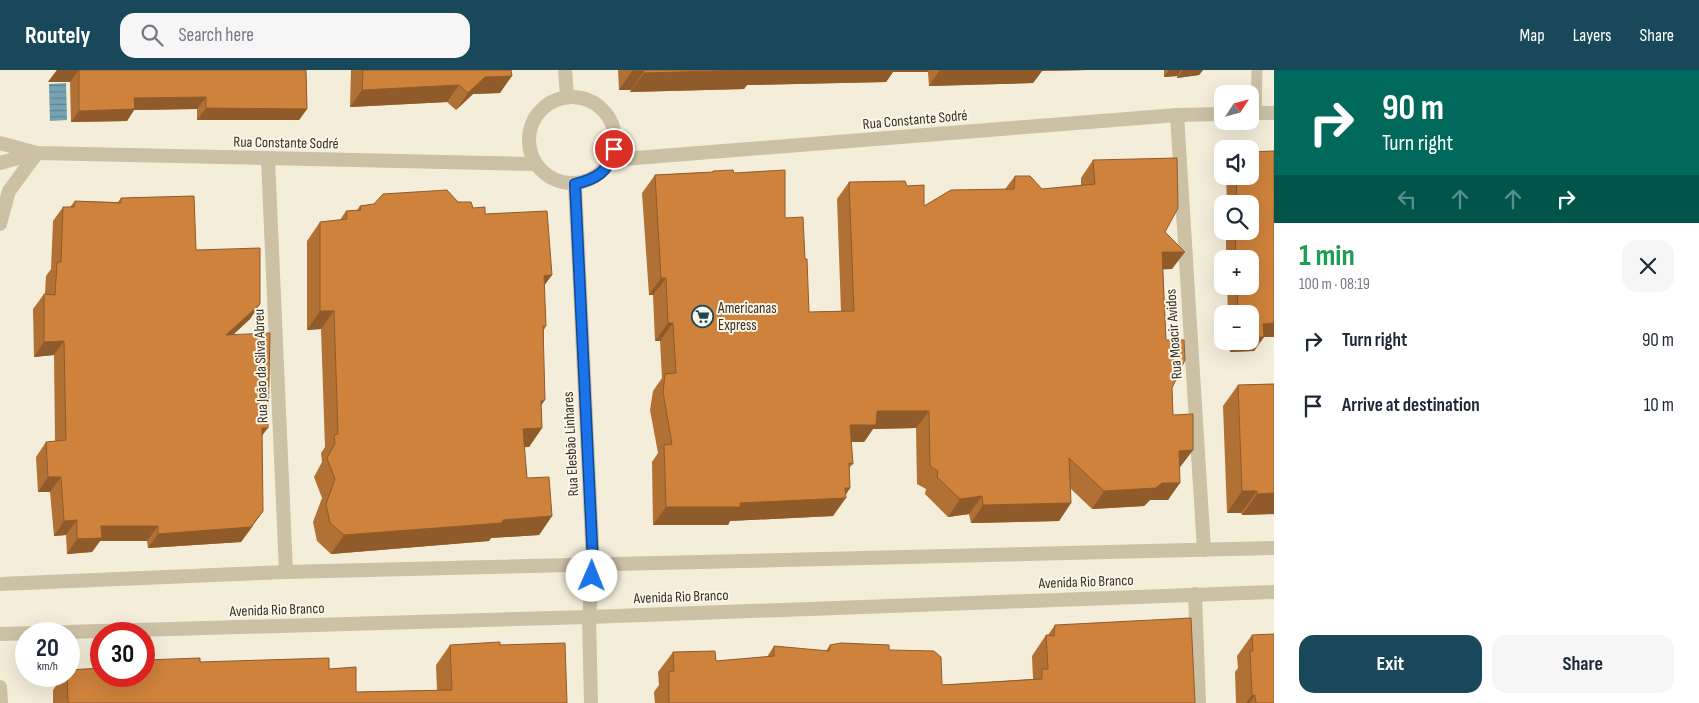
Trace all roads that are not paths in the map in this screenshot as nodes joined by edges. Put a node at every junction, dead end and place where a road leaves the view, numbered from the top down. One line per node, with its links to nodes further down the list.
1 (565, 70): 4 (street)
2 (1257, 70): 3 (lane)
3 (1256, 85)
4 (567, 96): 12 (street); 14 (street)
5 (1259, 113): 6 (street)
6 (1274, 113)
7 (1214, 114): 8 (street, Rua Constante Sodré)
8 (1177, 115): 12 (street, Rua Constante Sodré); 18 (street, Rua Moacir Avidos)
9 (0, 143): 10 (street, Rua Constante Sodré)
10 (37, 153): 11 (street, Rua Constante Sodré); 13 (street, Rua Constante Sodré); 16 (street)
11 (268, 159): 14 (street, Rua Constante Sodré); 20 (street, Rua João da Silva Abreu)
12 (611, 160): 15 (street)
13 (0, 163)
14 (535, 164): 15 (street)
15 (575, 184): 19 (street, Rua Elesbão Linhares)
16 (0, 224)
17 (1274, 548): 18 (street, Avenida Rio Branco)
18 (1204, 550): 19 (street, Avenida Rio Branco)
19 (593, 564): 20 (street, Avenida Rio Branco); 24 (street, Rua Elesbão Linhares)
20 (286, 572): 21 (street, Avenida Rio Branco)
21 (0, 584)
22 (1274, 592): 23 (street, Avenida Rio Branco)
23 (1195, 594): 24 (street, Avenida Rio Branco); 29 (street)
24 (589, 617): 25 (street, Avenida Rio Branco); 28 (street, Rua Elesbão Linhares)
25 (0, 634)
26 (0, 687): 27 (street)
27 (1, 703)
28 (591, 703)
29 (1199, 703)

